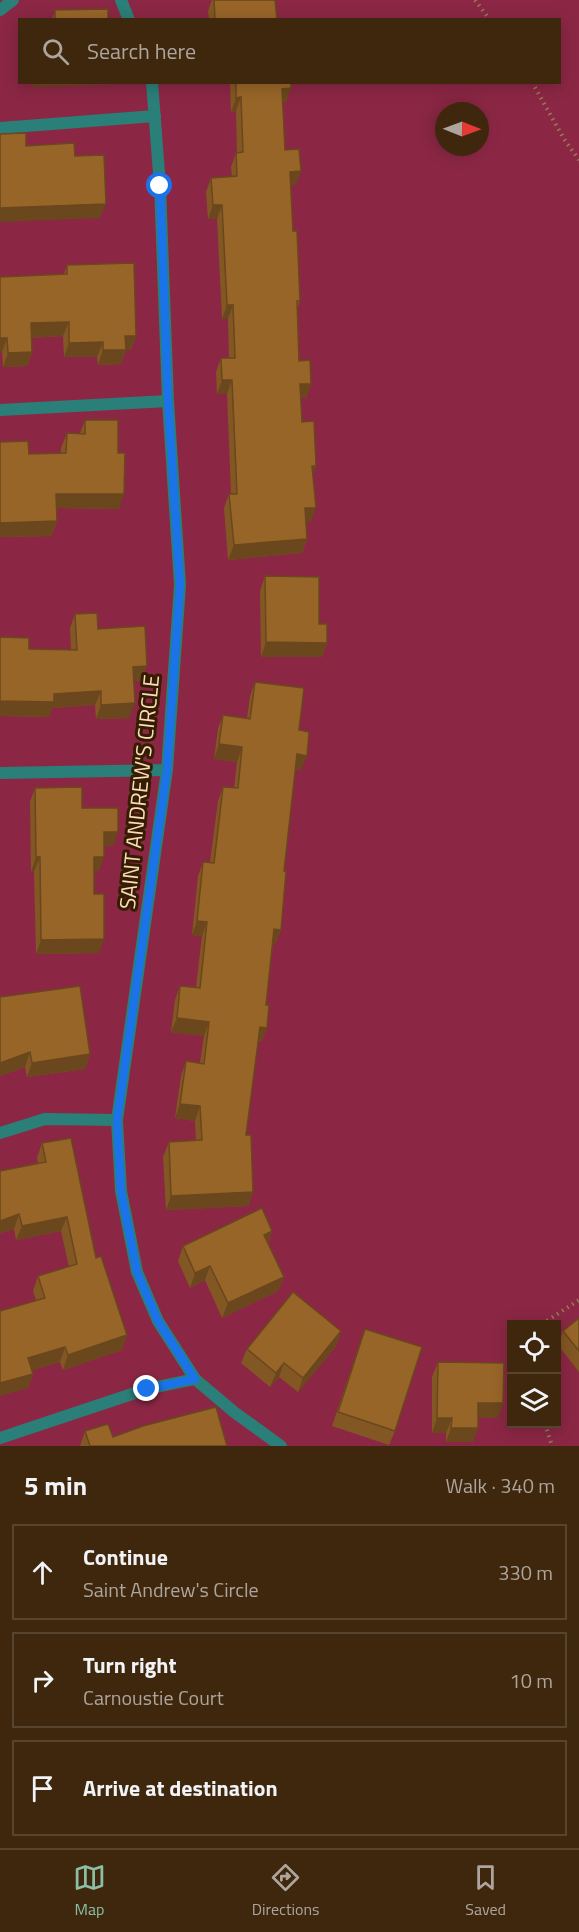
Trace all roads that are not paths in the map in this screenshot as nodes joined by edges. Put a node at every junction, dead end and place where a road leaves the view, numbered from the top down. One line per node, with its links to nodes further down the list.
1 (14, 0): 3 (street)
2 (122, 0): 4 (street)
3 (0, 10)
4 (128, 18)
5 (152, 84): 6 (street, SAINT ANDREW'S CIRCLE)
6 (155, 116): 7 (street); 8 (street, SAINT ANDREW'S CIRCLE)
7 (0, 128)
8 (168, 400): 9 (street); 10 (street, SAINT ANDREW'S CIRCLE)
9 (0, 410)
10 (167, 770): 11 (street); 12 (street, SAINT ANDREW'S CIRCLE)
11 (0, 772)
12 (117, 1120): 13 (street); 14 (street, SAINT ANDREW'S CIRCLE)
13 (0, 1133)
14 (195, 1379): 15 (street); 16 (street, SAINT ANDREW'S CIRCLE)
15 (0, 1438)
16 (281, 1446)

